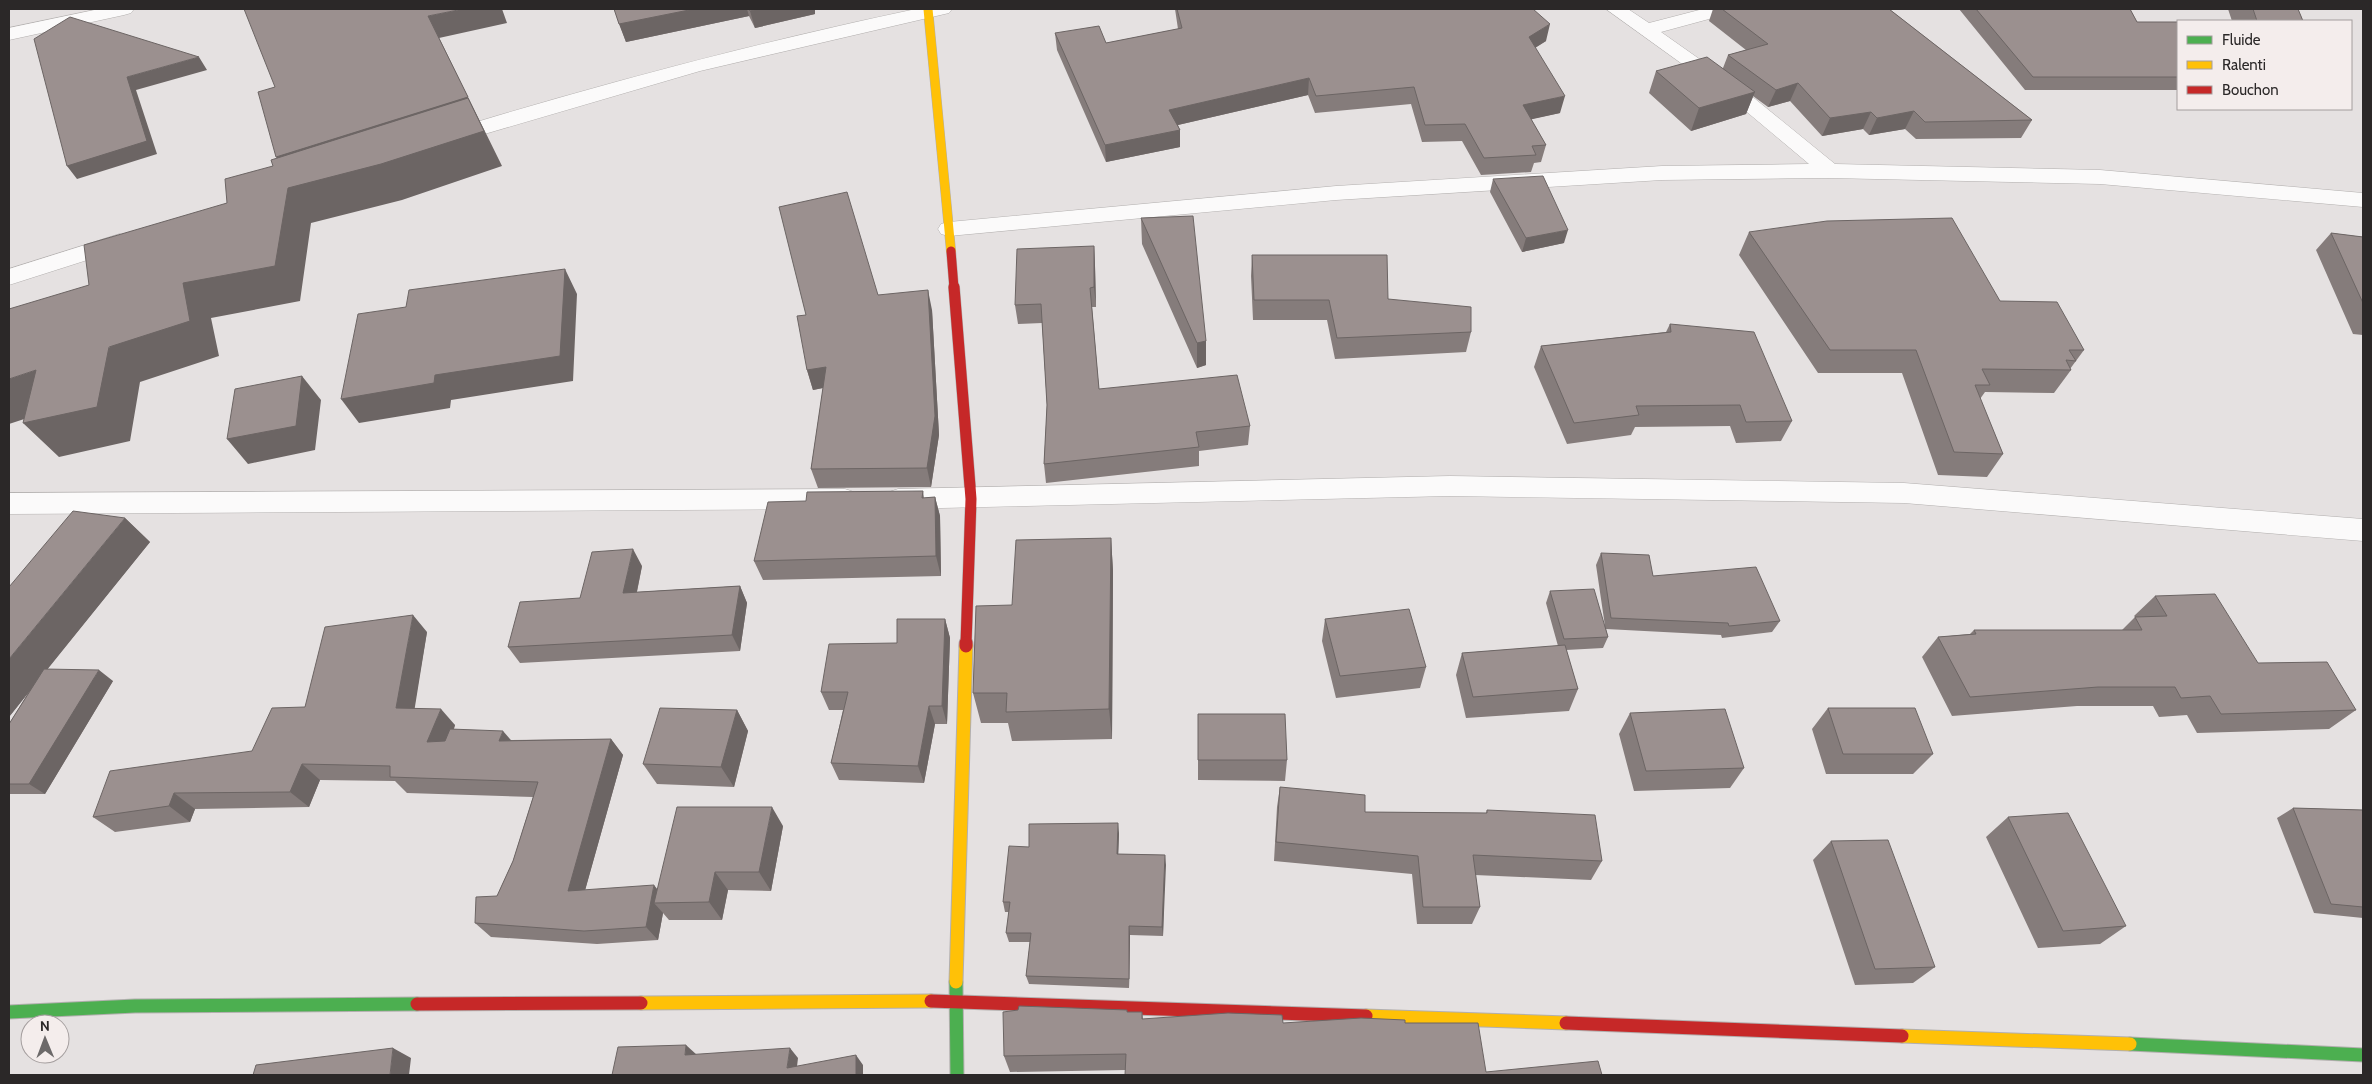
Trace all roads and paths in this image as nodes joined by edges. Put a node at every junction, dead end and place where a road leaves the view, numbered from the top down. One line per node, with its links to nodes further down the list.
1 (124, 9): 6 (street)
2 (1616, 9): 5 (street)
3 (1724, 9): 5 (street)
4 (933, 10): 7 (street); 10 (street)
5 (1647, 30): 8 (street)
6 (9, 34)
7 (431, 143)
8 (1830, 171): 9 (street); 10 (street)
9 (2363, 200)
10 (949, 229): 13 (street)
11 (140, 236): 12 (street)
12 (9, 277)
13 (971, 499): 14 (street); 15 (street); 16 (street)
14 (9, 504)
15 (2363, 530)
16 (956, 1001): 17 (street); 18 (street); 19 (street)
17 (9, 1012)
18 (2363, 1055)
19 (957, 1075)

